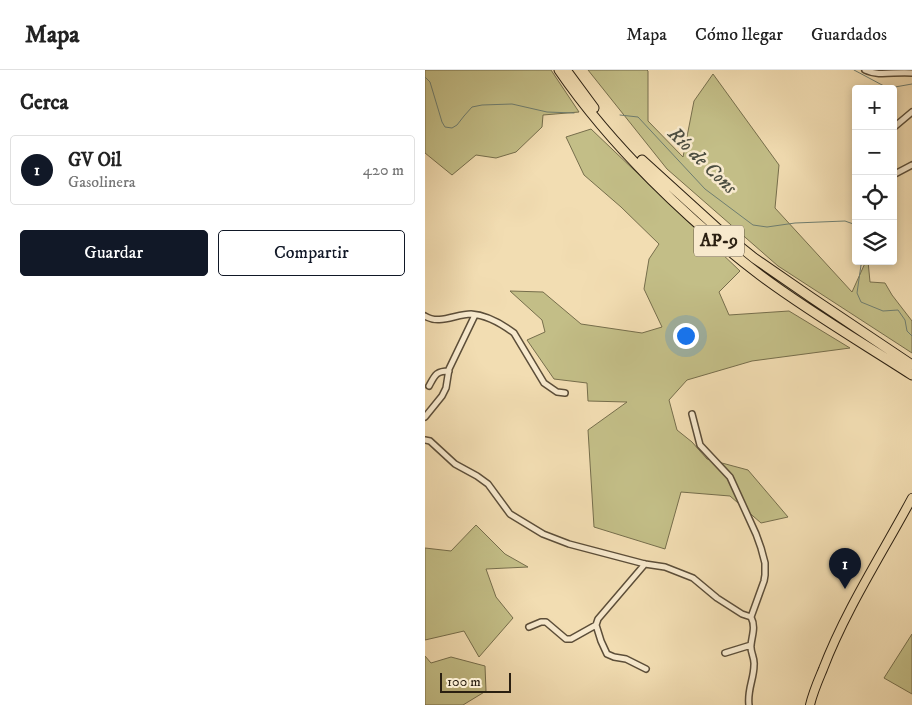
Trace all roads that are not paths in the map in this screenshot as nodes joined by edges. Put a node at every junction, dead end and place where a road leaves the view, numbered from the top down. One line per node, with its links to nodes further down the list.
1 (559, 70): 13 (highway, AP-9)
2 (566, 70): 11 (highway, AP-9)
3 (865, 70): 4 (street)
4 (912, 73)
5 (912, 112): 6 (street)
6 (897, 125)
7 (912, 165): 8 (street)
8 (897, 173)
9 (475, 315): 10 (street); 12 (street); 15 (street)
10 (425, 316)
11 (912, 365)
12 (449, 370): 14 (street); 17 (street)
13 (912, 374)
14 (429, 386)
15 (565, 394)
16 (692, 414): 21 (street)
17 (425, 417)
18 (425, 440): 20 (street)
19 (912, 498): 27 (main road)
20 (645, 564): 21 (street); 22 (street)
21 (751, 617): 24 (street)
22 (596, 625): 23 (street); 26 (street)
23 (529, 627)
24 (751, 645): 25 (street); 28 (street)
25 (725, 653)
26 (646, 670)
27 (819, 678): 29 (main road); 30 (main road)
28 (749, 705)
29 (810, 705)
30 (814, 705)

